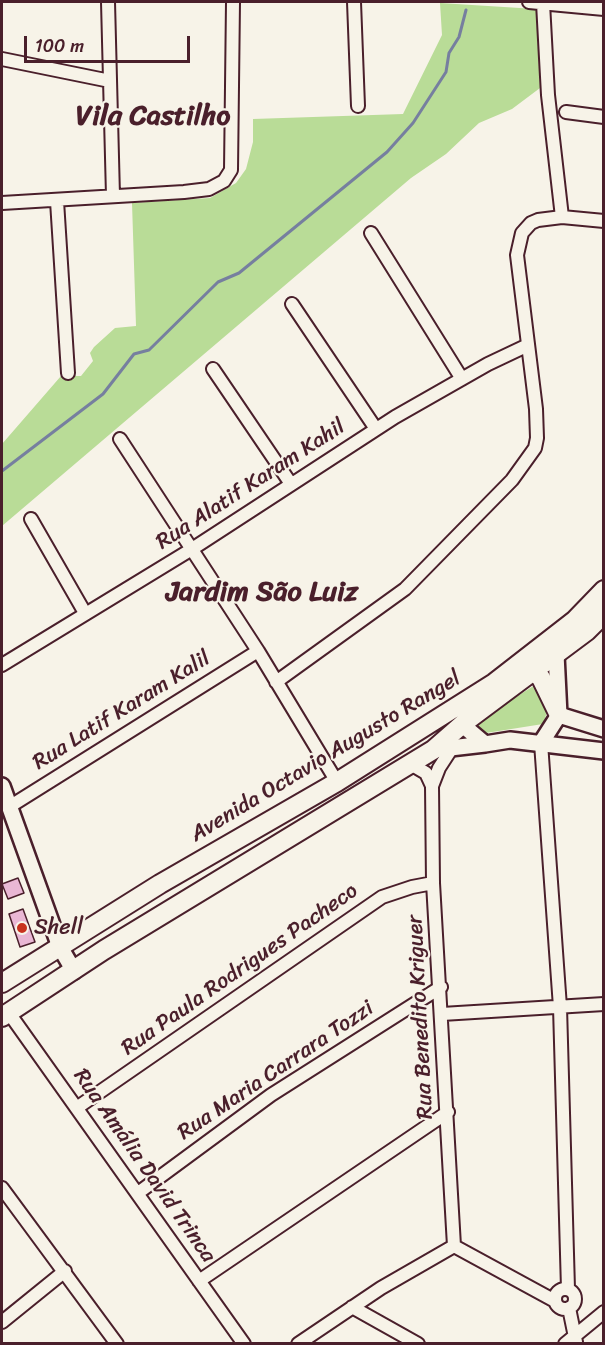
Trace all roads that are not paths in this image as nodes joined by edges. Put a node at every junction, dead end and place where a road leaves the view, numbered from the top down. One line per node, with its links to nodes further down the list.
1 (108, 2): 8 (street)
2 (233, 2): 12 (street)
3 (354, 2): 9 (street)
4 (529, 2): 5 (street)
5 (543, 3): 6 (street); 15 (street)
6 (603, 9)
7 (2, 59): 8 (street)
8 (110, 81): 12 (street)
9 (358, 105)
10 (566, 112): 11 (street)
11 (603, 117)
12 (113, 196): 13 (street)
13 (57, 201): 14 (street); 21 (street)
14 (2, 203)
15 (562, 217): 16 (street); 19 (street)
16 (603, 221)
17 (371, 233): 22 (street)
18 (292, 304): 23 (street)
19 (526, 346): 22 (street, Rua Alatif Karam Kahil); 35 (street)
20 (213, 369): 25 (street)
21 (68, 372)
22 (462, 379): 23 (street, Rua Alatif Karam Kahil)
23 (376, 429): 25 (street, Rua Alatif Karam Kahil)
24 (120, 439): 27 (street)
25 (291, 484): 27 (street, Rua Alatif Karam Kahil)
26 (31, 519): 29 (street)
27 (192, 549): 29 (street, Rua Alatif Karam Kahil); 31 (street)
28 (603, 590): 36 (main road, Avenida Octavio Augusto Rangel)
29 (85, 613): 33 (street, Rua Alatif Karam Kahil)
30 (603, 614): 32 (main road, Avenida Octavio Augusto Rangel)
31 (258, 651): 35 (street); 49 (street, Rua Latif Karam Kalil)
32 (556, 654): 34 (main road, Avenida Octavio Augusto Rangel); 37 (street)
33 (2, 665)
34 (533, 671): 36 (main road); 37 (main road); 38 (main road, Avenida Octavio Augusto Rangel)
35 (276, 682): 46 (street)
36 (494, 683): 38 (main road); 46 (main road, Avenida Octavio Augusto Rangel)
37 (560, 715): 39 (street); 40 (street)
38 (465, 722): 41 (street); 43 (main road, Avenida Octavio Augusto Rangel)
39 (603, 729)
40 (541, 743): 41 (street); 44 (street); 56 (street)
41 (484, 744): 42 (street)
42 (452, 748): 43 (street); 48 (street, Rua Benedito Kriguer)
43 (433, 750): 45 (main road, Avenida Octavio Augusto Rangel)
44 (603, 751)
45 (409, 763): 48 (street); 52 (main road, Avenida Octavio Augusto Rangel)
46 (337, 782): 51 (main road, Avenida Octavio Augusto Rangel)
47 (2, 786): 49 (street)
48 (432, 786): 50 (street, Rua Benedito Kriguer)
49 (9, 807): 51 (street)
50 (433, 883): 54 (street, Rua Benedito Kriguer); 59 (street, Rua Paula Rodrigues Pacheco)
51 (60, 947): 52 (street); 53 (main road, Avenida Octavio Augusto Rangel)
52 (74, 971): 58 (main road, Avenida Octavio Augusto Rangel)
53 (2, 983)
54 (441, 987): 57 (street, Rua Benedito Kriguer); 62 (street, Rua Maria Carrara Tozzi)
55 (603, 1004): 56 (street)
56 (560, 1007): 57 (street); 66 (street)
57 (442, 1014): 60 (street, Rua Benedito Kriguer)
58 (5, 1015): 59 (street, Rua Amália David Trinca)
59 (78, 1107): 62 (street, Rua Amália David Trinca)
60 (448, 1112): 63 (street, Rua Benedito Kriguer); 65 (street)
61 (2, 1188): 64 (street)
62 (138, 1194): 65 (street, Rua Amália David Trinca)
63 (454, 1246): 67 (street); 68 (street)
64 (65, 1271): 71 (street); 73 (street)
65 (199, 1281): 74 (street, Rua Amália David Trinca)
66 (568, 1289): 67 (street); 69 (street)
67 (555, 1301): 69 (street)
68 (352, 1307): 75 (street); 76 (street)
69 (569, 1308): 72 (street)
70 (603, 1312): 72 (street)
71 (2, 1322)
72 (572, 1341)
73 (117, 1344)
74 (244, 1344)
75 (298, 1344)
76 (418, 1344)

